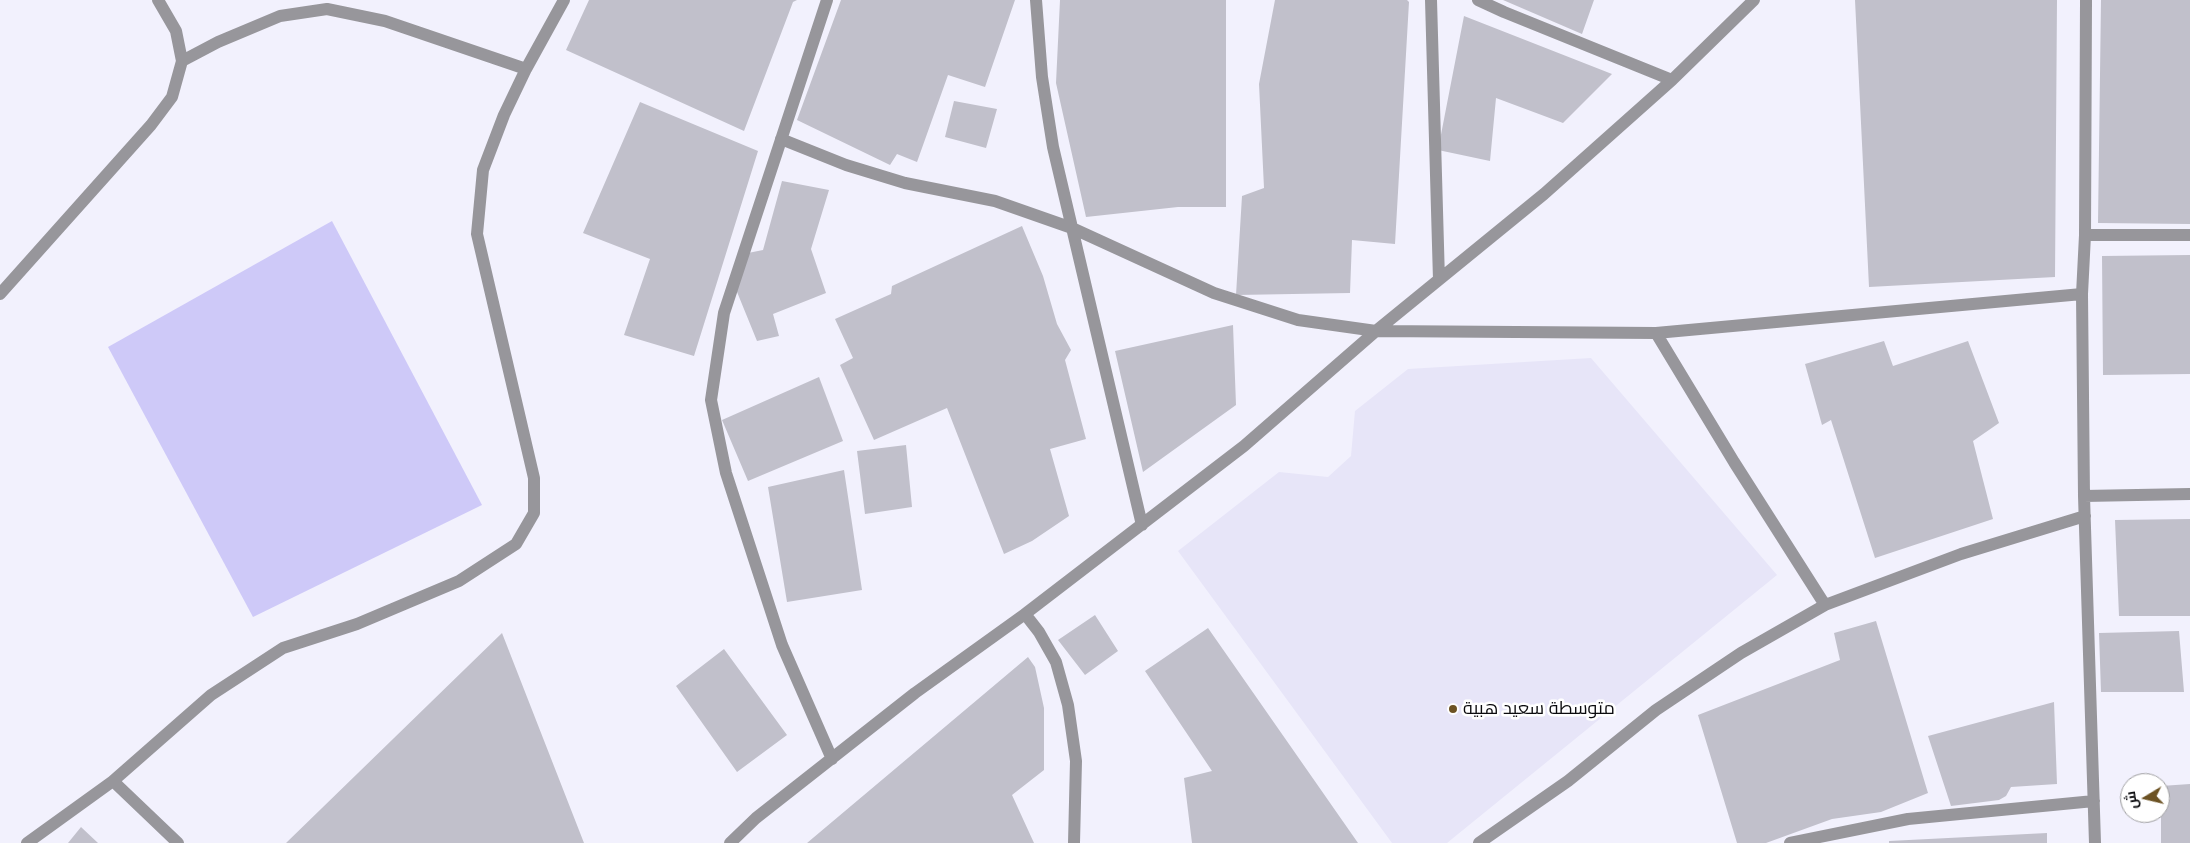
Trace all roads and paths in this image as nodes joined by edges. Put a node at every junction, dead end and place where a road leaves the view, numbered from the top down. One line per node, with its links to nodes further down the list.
1 (158, 0): 9 (street)
2 (564, 0): 10 (street)
3 (827, 0): 12 (street)
4 (1036, 0): 13 (street)
5 (1431, 0): 16 (street)
6 (1478, 0): 11 (street)
7 (1754, 0): 11 (street)
8 (2086, 0): 14 (street)
9 (182, 61): 10 (street); 17 (street)
10 (526, 69): 28 (street)
11 (1672, 80): 16 (street)
12 (781, 139): 13 (street); 27 (street)
13 (1072, 228): 19 (street); 24 (street)
14 (2085, 235): 15 (street); 18 (street)
15 (2190, 235)
16 (1439, 280): 19 (street)
17 (0, 294)
18 (2082, 294): 20 (street); 22 (street)
19 (1376, 331): 20 (street); 24 (street)
20 (1656, 333): 25 (street)
21 (2190, 494): 22 (street)
22 (2084, 496): 23 (street)
23 (2085, 516): 25 (street); 29 (street)
24 (1142, 525): 26 (street)
25 (1825, 605): 34 (street)
26 (1025, 614): 27 (street); 33 (street)
27 (832, 759): 32 (street)
28 (113, 781): 30 (street); 31 (street)
29 (2094, 801): 35 (street); 36 (street)
30 (27, 843)
31 (178, 843)
32 (730, 843)
33 (1074, 843)
34 (1479, 843)
35 (1790, 843)
36 (2095, 843)

